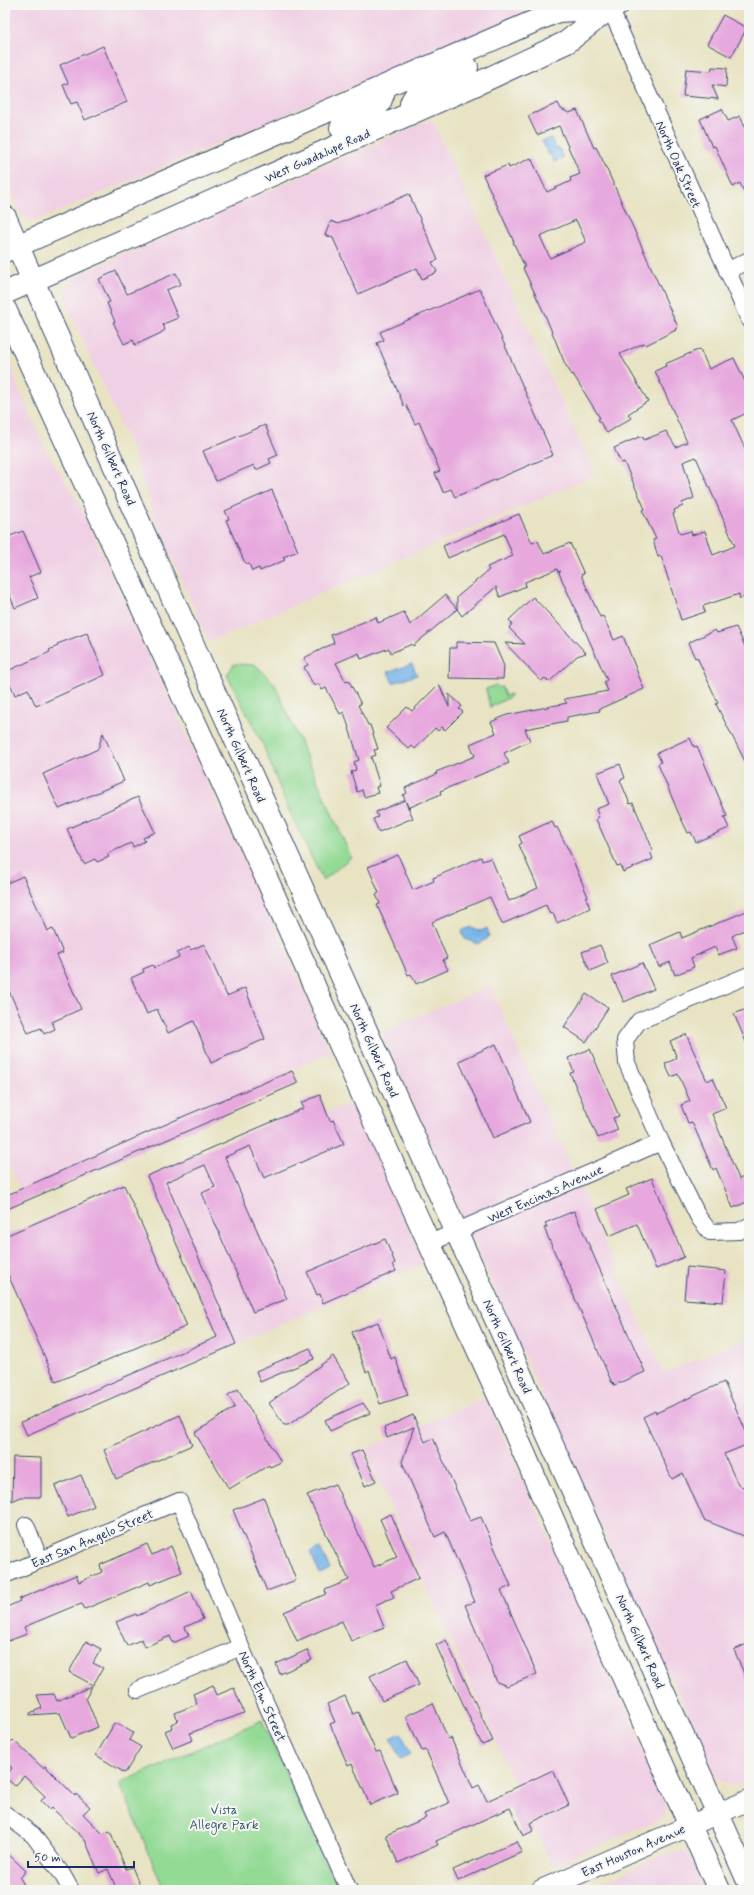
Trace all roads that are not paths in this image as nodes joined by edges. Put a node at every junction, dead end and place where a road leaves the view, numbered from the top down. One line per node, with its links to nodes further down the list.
1 (614, 7): 2 (main road); 4 (main road, West Guadalupe Road); 9 (street, North Oak Street)
2 (505, 34): 3 (main road); 4 (main road)
3 (385, 86): 5 (main road); 7 (main road)
4 (410, 113): 5 (main road, West Guadalupe Road)
5 (311, 157): 10 (main road, West Guadalupe Road)
6 (5, 217): 7 (main road, North Gilbert Road)
7 (11, 248): 10 (main road, North Gilbert Road)
8 (749, 260): 9 (street)
9 (727, 271): 12 (street, North Oak Street)
10 (18, 287): 14 (main road, North Gilbert Road)
11 (5, 309): 13 (main road, North Gilbert Road)
12 (749, 319)
13 (269, 884): 14 (main road); 19 (main road, North Gilbert Road)
14 (328, 946): 18 (main road, North Gilbert Road)
15 (749, 975): 16 (street)
16 (661, 1142): 17 (street); 18 (street, West Encinas Avenue)
17 (749, 1226)
18 (456, 1232): 19 (street, West Encinas Avenue); 20 (main road, North Gilbert Road)
19 (430, 1243): 21 (main road, North Gilbert Road)
20 (525, 1384): 21 (main road); 30 (main road, North Gilbert Road)
21 (499, 1396): 30 (main road, North Gilbert Road)
22 (179, 1501): 24 (street, East San Angelo Street); 26 (street, North Elm Street)
23 (26, 1525): 24 (street)
24 (40, 1560): 25 (street, East San Angelo Street)
25 (5, 1575)
26 (241, 1647): 27 (street); 33 (street, North Elm Street)
27 (138, 1690)
28 (749, 1800): 30 (street, East Houston Avenue)
29 (5, 1814): 32 (street)
30 (704, 1819): 31 (main road, North Gilbert Road); 34 (street, East Houston Avenue); 35 (main road, North Gilbert Road)
31 (749, 1883)
32 (71, 1890)
33 (349, 1890)
34 (541, 1890)
35 (719, 1890)

